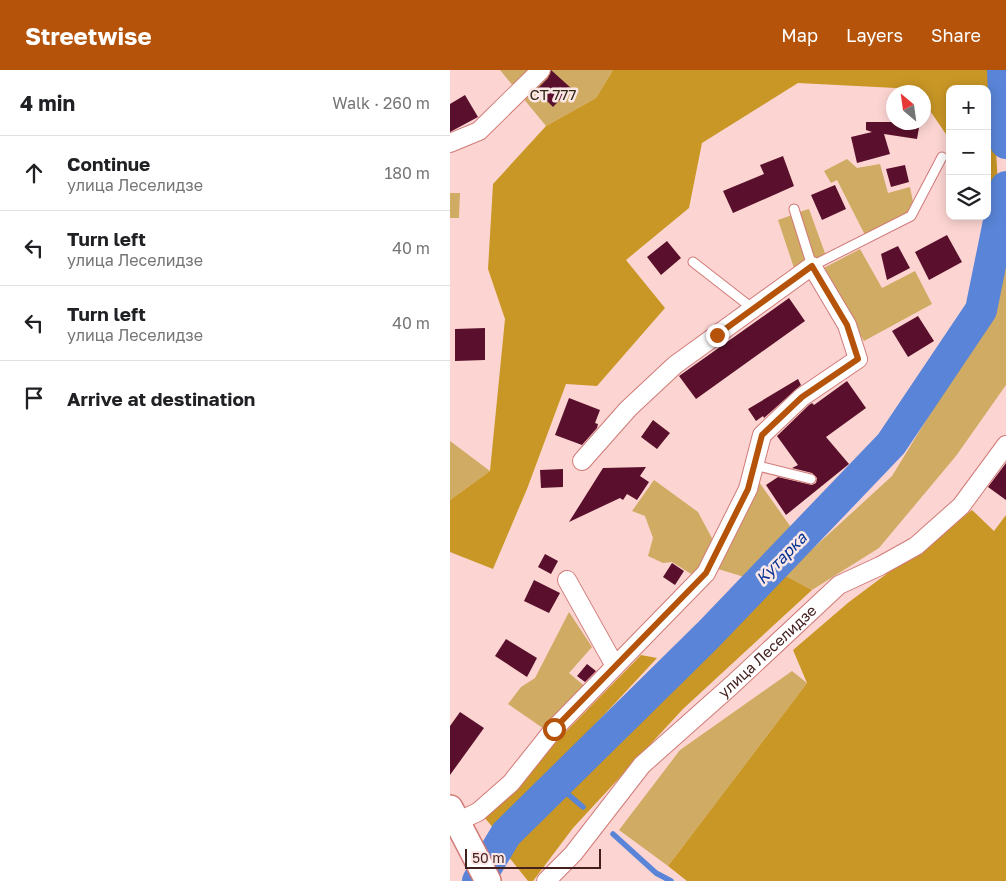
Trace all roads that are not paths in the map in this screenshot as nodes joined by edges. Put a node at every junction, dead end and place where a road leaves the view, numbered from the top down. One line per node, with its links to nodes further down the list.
1 (541, 70): 2 (street)
2 (450, 143)
3 (942, 157): 6 (lane)
4 (794, 209): 6 (lane)
5 (693, 262): 7 (lane)
6 (812, 266): 7 (street); 10 (street)
7 (752, 308): 9 (street)
8 (1006, 445): 16 (street, улица Леселидзе)
9 (582, 461)
10 (754, 465): 11 (lane); 13 (street)
11 (811, 479)
12 (567, 580): 13 (street)
13 (615, 666): 14 (street)
14 (456, 823): 15 (street)
15 (488, 881)
16 (546, 881)

